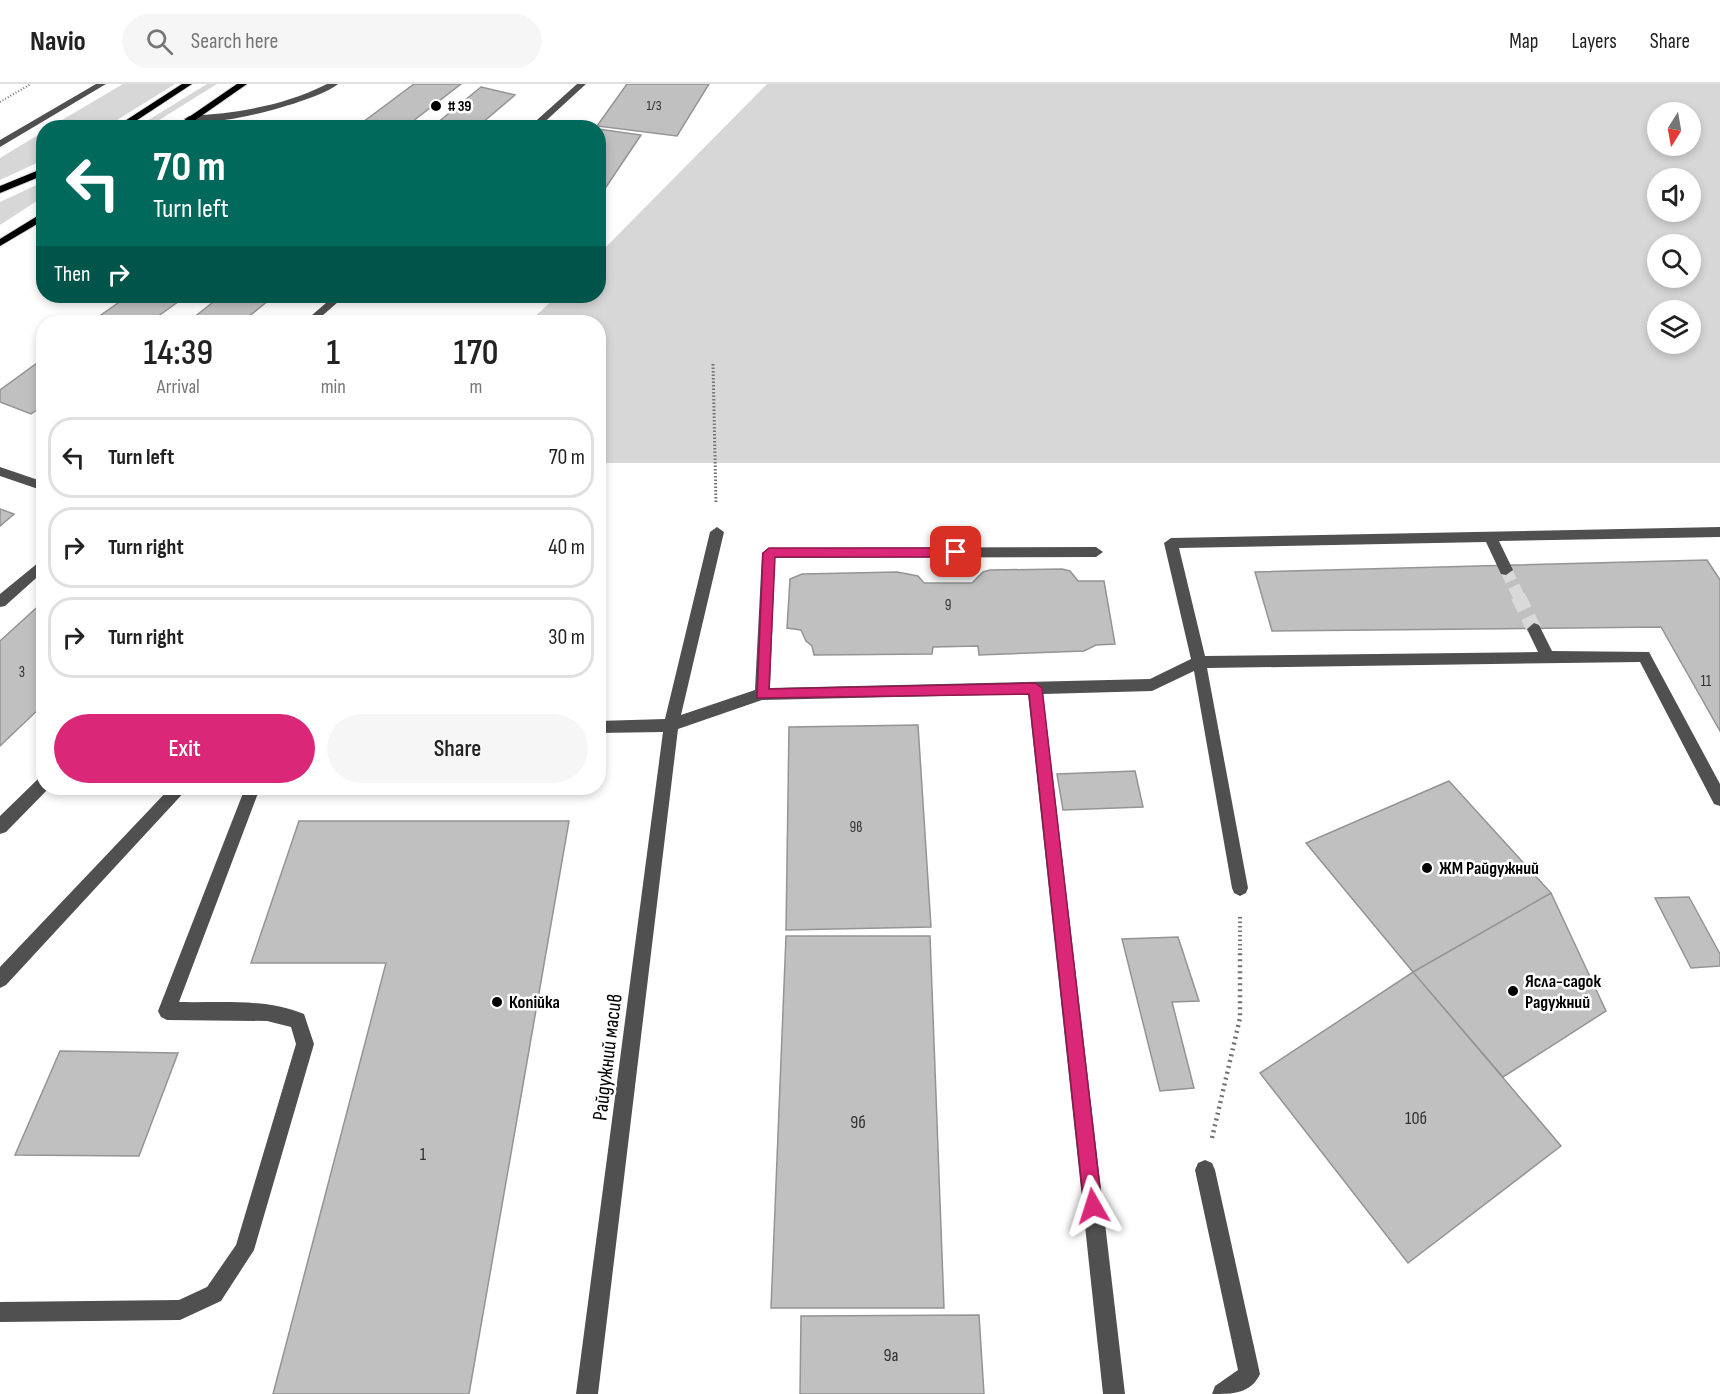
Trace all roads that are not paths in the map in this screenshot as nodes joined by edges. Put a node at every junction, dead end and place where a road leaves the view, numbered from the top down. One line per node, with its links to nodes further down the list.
1 (102, 84): 7 (street)
2 (188, 84): 8 (main road)
3 (243, 84): 6 (main road)
4 (334, 84): 6 (street)
5 (582, 84): 9 (street)
6 (189, 119)
7 (41, 120)
8 (131, 120)
9 (541, 120)
10 (36, 123): 11 (street)
11 (0, 144)
12 (36, 174): 13 (main road)
13 (0, 190)
14 (36, 220): 15 (main road)
15 (0, 243)
16 (332, 303): 17 (street)
17 (317, 315)
18 (0, 471): 19 (street)
19 (36, 484)
20 (717, 532): 32 (street, Райдужний масив)
21 (1720, 532): 22 (street)
22 (1490, 536): 25 (street); 29 (street)
23 (1096, 552): 31 (street)
24 (36, 570): 26 (street)
25 (1506, 570)
26 (0, 602)
27 (1534, 629): 28 (street)
28 (1548, 657): 29 (street); 37 (street)
29 (1199, 662): 30 (street); 39 (street)
30 (1035, 688): 31 (street); 44 (street)
31 (762, 694): 32 (street)
32 (671, 725): 33 (street); 43 (street, Райдужний масив)
33 (606, 727)
34 (36, 791): 38 (street)
35 (173, 795): 40 (street)
36 (249, 795): 42 (street)
37 (1720, 799)
38 (0, 827)
39 (1240, 888)
40 (0, 979)
41 (1204, 1170): 45 (street)
42 (0, 1312)
43 (587, 1394)
44 (1114, 1394)
45 (1223, 1394)

